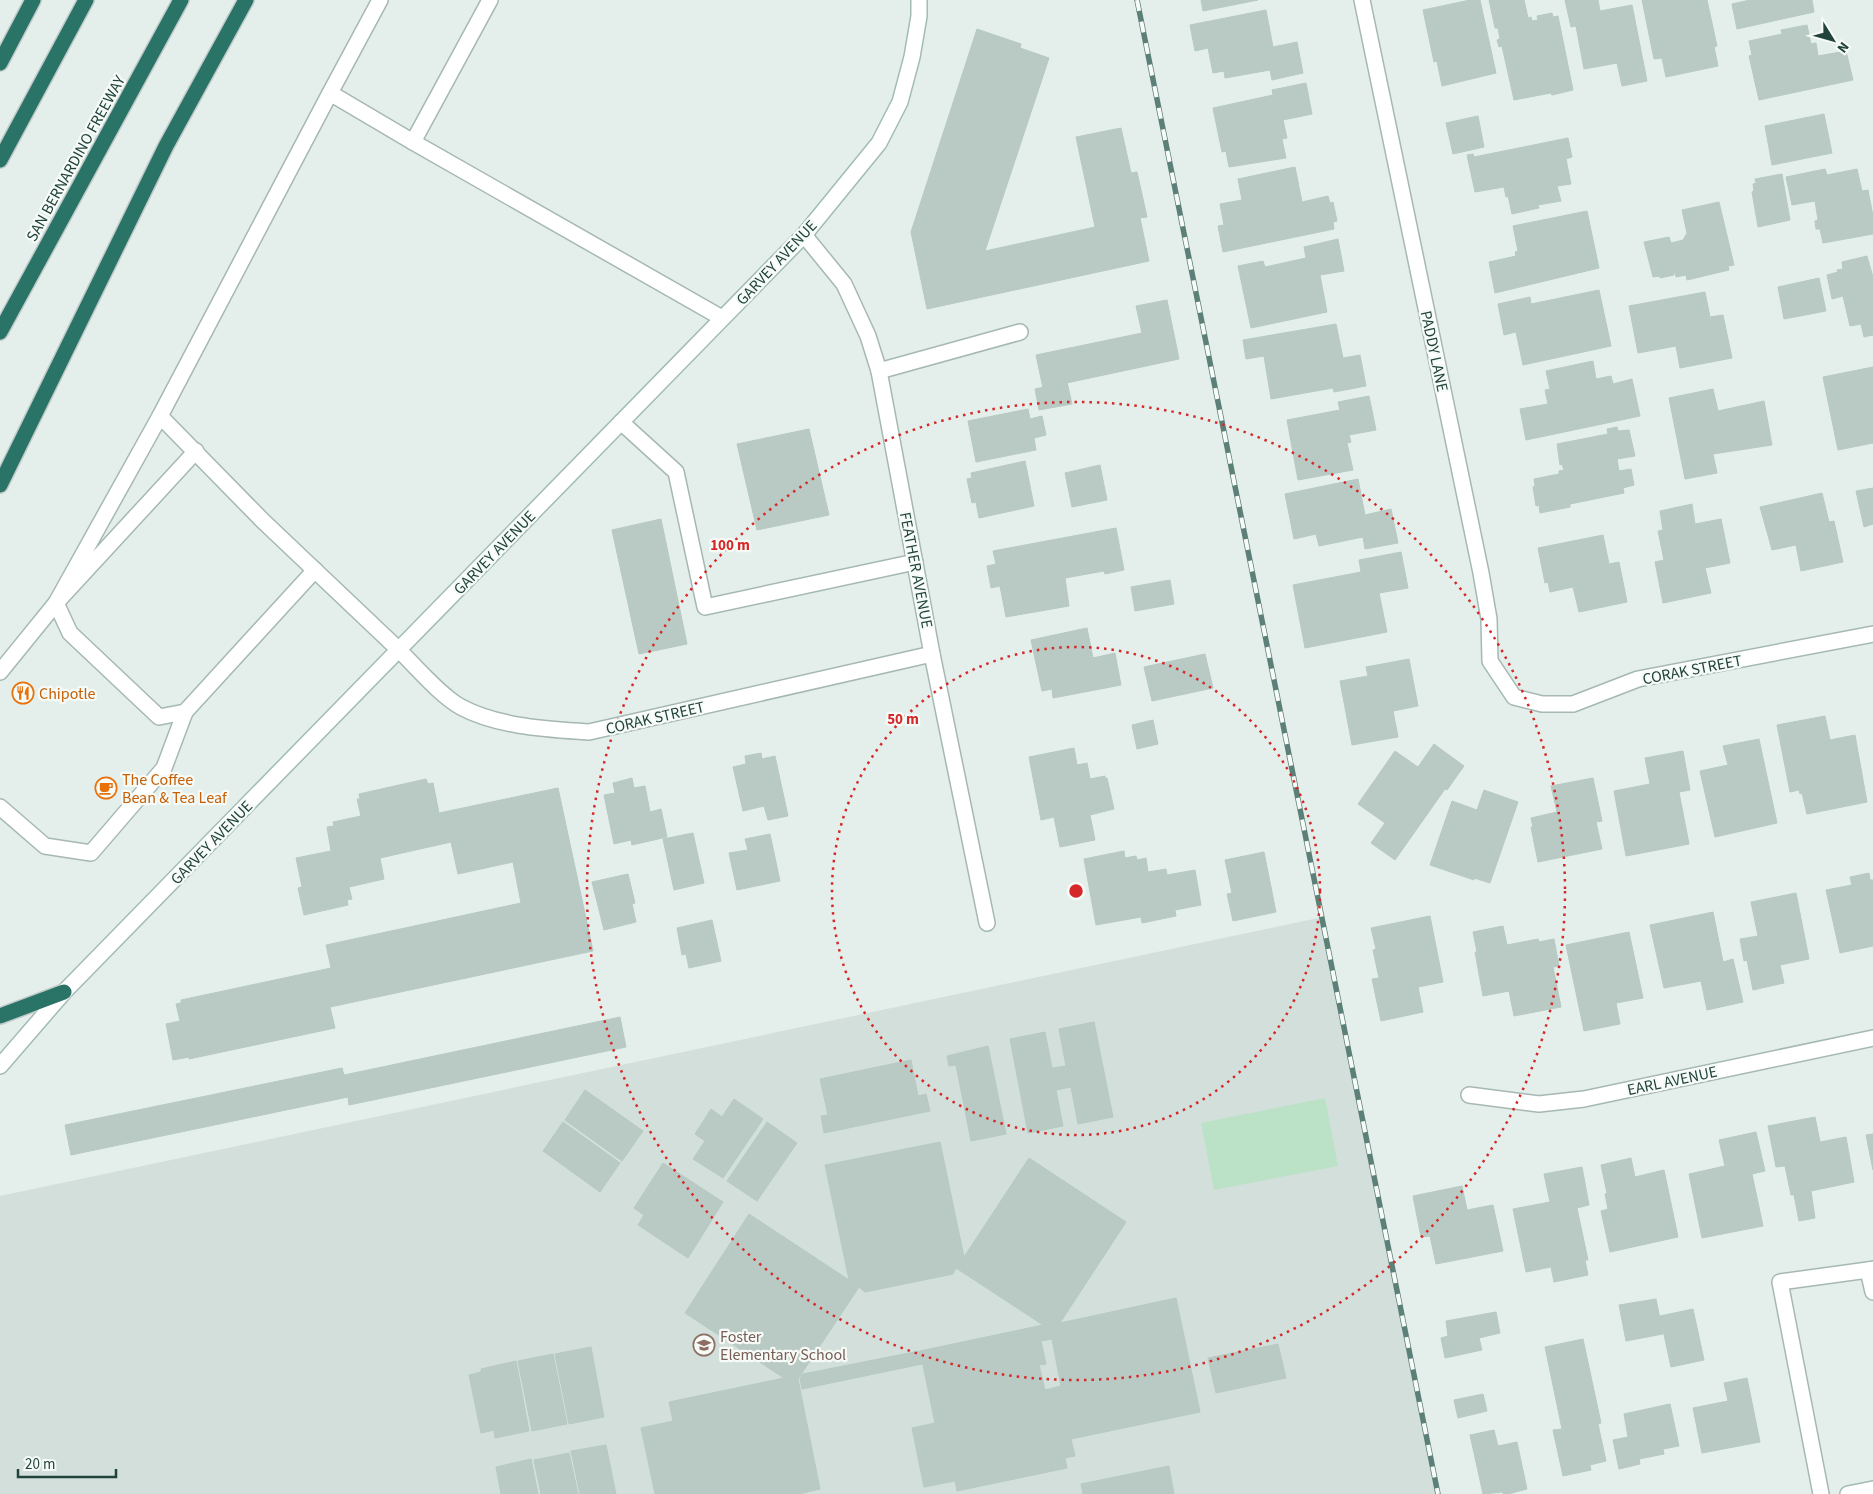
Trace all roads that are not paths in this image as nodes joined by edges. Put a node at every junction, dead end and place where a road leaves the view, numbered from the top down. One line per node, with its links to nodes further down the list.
1 (33, 0): 9 (highway)
2 (86, 0): 12 (highway)
3 (181, 0): 15 (highway, SAN BERNARDINO FREEWAY)
4 (246, 0): 21 (highway)
5 (380, 0): 10 (street)
6 (490, 0): 11 (street)
7 (919, 0): 13 (street, GARVEY AVENUE)
8 (1362, 0): 29 (street, PADDY LANE)
9 (0, 63)
10 (330, 92): 11 (street); 18 (street)
11 (413, 142): 14 (street)
12 (0, 160)
13 (804, 235): 14 (street, GARVEY AVENUE); 17 (street, FEATHER AVENUE)
14 (722, 318): 19 (street, GARVEY AVENUE)
15 (0, 332)
16 (1020, 332): 17 (street)
17 (879, 371): 22 (street, FEATHER AVENUE)
18 (160, 416): 20 (street, CORAK STREET); 24 (street)
19 (621, 422): 22 (street); 26 (street, GARVEY AVENUE)
20 (196, 451): 23 (street, CORAK STREET); 24 (street)
21 (0, 485)
22 (915, 562): 27 (street, FEATHER AVENUE)
23 (314, 570): 26 (street, CORAK STREET); 30 (street)
24 (56, 603): 28 (street); 30 (street)
25 (1873, 634): 29 (street, CORAK STREET)
26 (399, 650): 27 (street, CORAK STREET); 33 (street, GARVEY AVENUE)
27 (932, 654): 32 (street, FEATHER AVENUE)
28 (0, 672)
29 (1514, 697)
30 (185, 712): 31 (street)
31 (0, 807)
32 (987, 923)
33 (64, 992): 34 (highway); 36 (street, GARVEY AVENUE)
34 (0, 1016)
35 (1873, 1038): 37 (street, EARL AVENUE)
36 (0, 1066)
37 (1469, 1095)
38 (1870, 1270): 39 (street); 41 (street)
39 (1873, 1292)
40 (1873, 1489): 42 (street)
41 (1821, 1494)
42 (1848, 1494)

